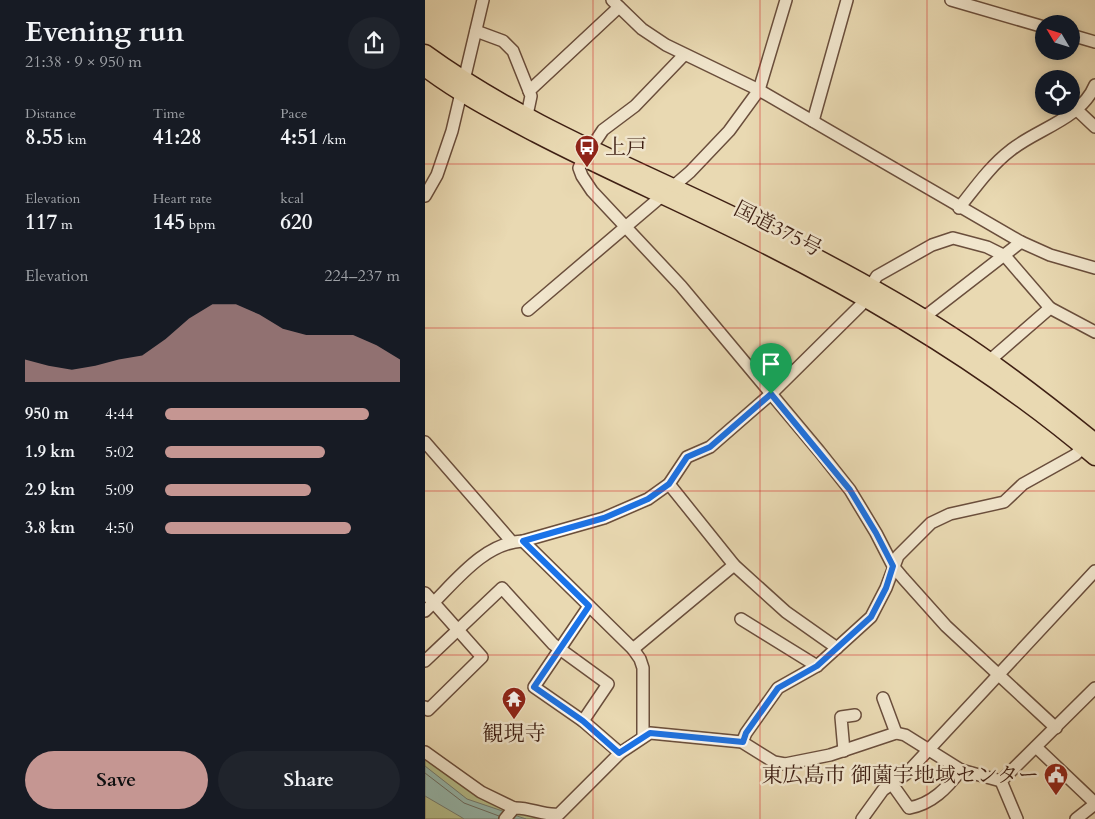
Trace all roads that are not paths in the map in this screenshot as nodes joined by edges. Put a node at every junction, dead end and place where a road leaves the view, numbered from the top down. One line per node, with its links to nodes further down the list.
1 (483, 0): 7 (street)
2 (786, 0): 15 (street)
3 (847, 0): 21 (street)
4 (951, 0): 6 (street)
5 (616, 4): 11 (street); 16 (street)
6 (1035, 24)
7 (476, 31): 14 (street); 16 (street)
8 (1080, 38): 9 (street)
9 (1095, 42)
10 (425, 53): 14 (highway, 国道375号)
11 (684, 55): 15 (street); 23 (street)
12 (425, 68): 14 (highway, 国道375号)
13 (1095, 85): 17 (street)
14 (463, 86): 19 (highway, 国道375号); 23 (highway, 国道375号); 25 (street)
15 (759, 90): 21 (street); 24 (street)
16 (529, 91): 19 (street)
17 (1080, 106)
18 (1080, 113): 22 (street)
19 (527, 115): 23 (highway, 国道375号)
20 (1069, 115): 26 (street)
21 (813, 121): 26 (street)
22 (1095, 127)
23 (587, 153): 24 (highway, 国道375号); 27 (street)
24 (668, 191): 27 (street); 31 (highway, 国道375号)
25 (425, 196)
26 (959, 208): 28 (street)
27 (626, 225): 33 (street); 37 (street)
28 (1021, 242): 29 (street); 30 (street)
29 (1005, 256): 31 (street); 32 (street); 34 (street)
30 (1095, 268)
31 (867, 292): 34 (highway, 国道375号); 37 (street); 39 (highway, 国道375号)
32 (1050, 308): 35 (street); 36 (street)
33 (528, 310)
34 (923, 318): 36 (highway, 国道375号)
35 (1095, 332)
36 (989, 361): 39 (highway, 国道375号)
37 (771, 394): 40 (street); 43 (street)
38 (425, 442): 41 (street)
39 (1092, 444): 43 (street)
40 (669, 484): 41 (street); 42 (street)
41 (518, 541): 46 (street); 47 (street)
42 (734, 565): 51 (street); 52 (street)
43 (893, 566): 51 (street); 55 (street)
44 (1095, 571): 55 (street)
45 (425, 593): 47 (street)
46 (589, 606): 50 (street); 52 (street)
47 (429, 607): 49 (street)
48 (741, 619): 54 (street)
49 (458, 630): 50 (street); 53 (street); 58 (street)
50 (559, 648): 60 (street); 60 (street)
51 (837, 648): 54 (street)
52 (633, 649): 63 (street)
53 (425, 661)
54 (817, 666): 64 (street)
55 (998, 675): 61 (street); 67 (street)
56 (1095, 688): 61 (street)
57 (883, 698): 62 (street)
58 (425, 707)
59 (855, 715): 66 (street)
60 (583, 721): 69 (street)
61 (1056, 728): 65 (street)
62 (896, 733): 66 (street); 67 (street)
63 (643, 736): 64 (street); 69 (street)
64 (743, 742): 66 (street)
65 (1037, 747): 71 (street); 73 (street)
66 (844, 750)
67 (929, 750): 70 (street); 72 (street)
68 (425, 752): 74 (street)
69 (619, 753): 74 (street)
70 (961, 770): 71 (street); 72 (street)
71 (1001, 780): 76 (street)
72 (892, 784): 75 (street)
73 (1095, 804): 77 (street)
74 (509, 813)
75 (862, 819)
76 (1017, 819)
77 (1076, 819)

